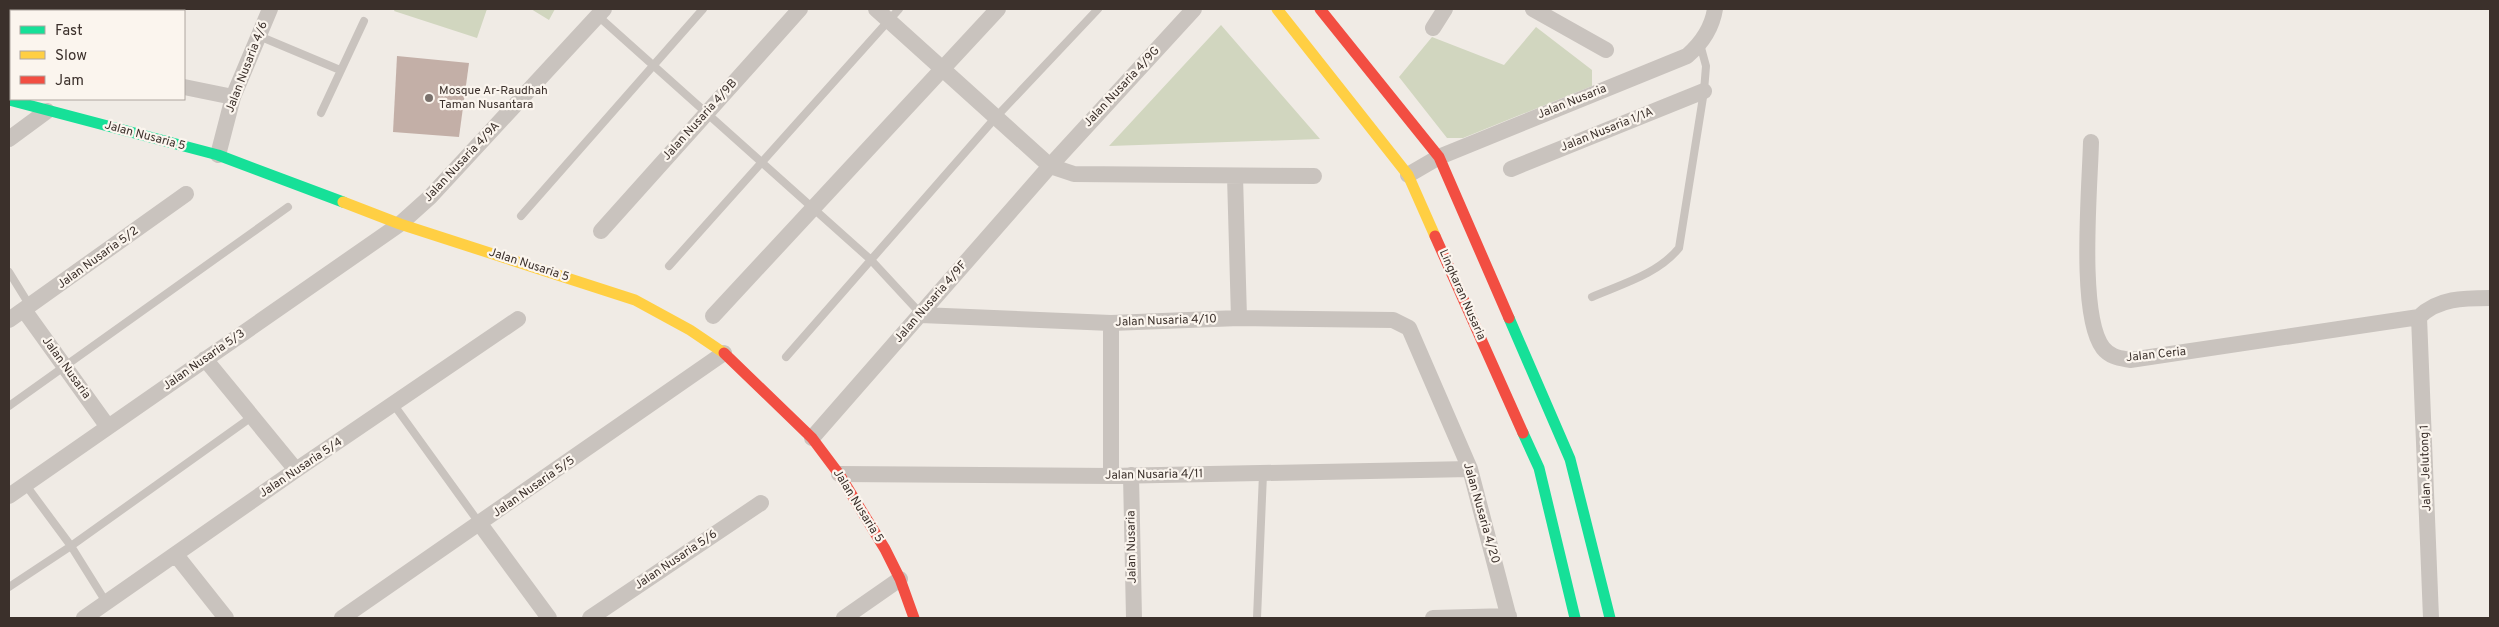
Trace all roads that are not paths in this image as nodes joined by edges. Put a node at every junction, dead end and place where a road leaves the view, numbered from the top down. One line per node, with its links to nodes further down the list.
1 (270, 9): 17 (street, Jalan Nusaria 4/6)
2 (703, 9): 20 (lane)
3 (800, 9): 28 (street, Jalan Nusaria 4/9B)
4 (876, 9): 14 (street)
5 (998, 9): 21 (street)
6 (1098, 9): 30 (lane)
7 (1194, 9): 36 (street, Jalan Nusaria 4/9G)
8 (1277, 9): 38 (main road, Lingkaran Nusaria)
9 (1320, 9): 34 (main road)
10 (1445, 9): 16 (street)
11 (1533, 9): 19 (street)
12 (1715, 9): 18 (street, Jalan Nusaria)
13 (601, 12): 20 (lane); 45 (street, Jalan Nusaria 4/9A)
14 (894, 14): 21 (street); 35 (lane)
15 (364, 21): 22 (lane)
16 (1433, 28)
17 (259, 36): 22 (lane); 25 (street, Jalan Nusaria 4/6)
18 (1700, 44): 24 (lane); 34 (street, Jalan Nusaria)
19 (1606, 50)
20 (652, 66): 28 (lane); 44 (lane)
21 (942, 68): 30 (street); 43 (street)
22 (340, 70): 29 (lane)
23 (185, 86): 25 (street)
24 (1704, 91): 37 (street, Jalan Nusaria 1/1A); 50 (lane)
25 (233, 97): 33 (street, Jalan Nusaria 4/6)
26 (9, 100): 27 (main road, Jalan Nusaria 5)
27 (47, 111): 31 (street); 33 (main road, Jalan Nusaria 5)
28 (708, 112): 35 (lane); 46 (street, Jalan Nusaria 4/9B)
29 (321, 113)
30 (996, 118): 36 (street); 47 (lane)
31 (9, 139)
32 (2091, 142): 55 (street, Jalan Ceria)
33 (218, 156): 45 (main road, Jalan Nusaria 5)
34 (1439, 156): 38 (street, Jalan Nusaria); 98 (main road)
35 (762, 160): 43 (lane); 48 (lane)
36 (1050, 166): 39 (street); 53 (street, Jalan Nusaria 4/9F)
37 (1511, 169)
38 (1408, 175): 97 (main road, Lingkaran Nusaria)
39 (1235, 176): 40 (street); 57 (street)
40 (1314, 176)
41 (186, 194): 52 (street, Jalan Nusaria 5/2)
42 (288, 207): 64 (lane)
43 (814, 208): 47 (lane); 54 (street)
44 (521, 216)
45 (400, 224): 61 (main road, Jalan Nusaria 5); 63 (street, Jalan Nusaria 5/3)
46 (600, 231)
47 (871, 260): 53 (lane); 62 (lane)
48 (669, 266)
49 (9, 272): 52 (lane)
50 (1592, 297)
51 (2490, 298): 55 (street)
52 (27, 308): 58 (street, Jalan Nusaria 5/2); 64 (street, Jalan Nusaria)
53 (921, 314): 59 (street, Jalan Nusaria 4/10); 69 (street, Jalan Nusaria 4/9F)
54 (714, 316)
55 (2419, 317): 99 (street, Jalan Jelutong 1)
56 (518, 318): 65 (street, Jalan Nusaria 5/4)
57 (1239, 318): 59 (street, Jalan Nusaria 4/10); 60 (street, Jalan Nusaria 4/10)
58 (9, 320)
59 (1111, 322): 75 (street)
60 (1409, 328): 70 (street, Jalan Nusaria 4/20)
61 (724, 353): 69 (main road, Jalan Nusaria 5); 79 (street, Jalan Nusaria 5/5)
62 (786, 357)
63 (205, 359): 67 (street); 68 (street, Jalan Nusaria 5/3)
64 (65, 368): 66 (lane); 68 (street, Jalan Nusaria)
65 (394, 405): 71 (street, Jalan Nusaria 5/4); 79 (lane)
66 (9, 406)
67 (253, 416): 71 (street); 80 (lane)
68 (108, 427): 76 (street, Jalan Nusaria 5/3)
69 (812, 438): 72 (main road, Jalan Nusaria 5)
70 (1470, 469): 73 (street, Jalan Nusaria 4/11); 86 (street, Jalan Nusaria 4/20)
71 (296, 470): 81 (street, Jalan Nusaria 5/4)
72 (839, 474): 75 (street, Jalan Nusaria 4/11); 82 (main road, Jalan Nusaria 5)
73 (1263, 474): 74 (street, Jalan Nusaria 4/11); 95 (lane)
74 (1131, 475): 75 (street, Jalan Nusaria 4/11); 94 (street, Jalan Nusaria)
75 (1111, 476)
76 (25, 484): 77 (street, Jalan Nusaria 5/3); 80 (lane)
77 (9, 496)
78 (761, 503): 91 (street, Jalan Nusaria 5/6)
79 (480, 524): 85 (street, Jalan Nusaria 5/5); 90 (street)
80 (71, 546): 83 (lane); 84 (lane)
81 (176, 555): 84 (street, Jalan Nusaria 5/4); 88 (street)
82 (900, 579): 92 (street); 93 (main road, Jalan Nusaria 5)
83 (9, 587)
84 (106, 602): 87 (street, Jalan Nusaria 5/4)
85 (362, 613): 89 (street, Jalan Nusaria 5/5)
86 (1509, 617): 96 (street)
87 (84, 618)
88 (226, 618)
89 (342, 618)
90 (550, 618)
91 (590, 618)
92 (844, 618)
93 (914, 618)
94 (1134, 618)
95 (1257, 618)
96 (1433, 618)
97 (1575, 618)
98 (1610, 618)
99 (2431, 618)

